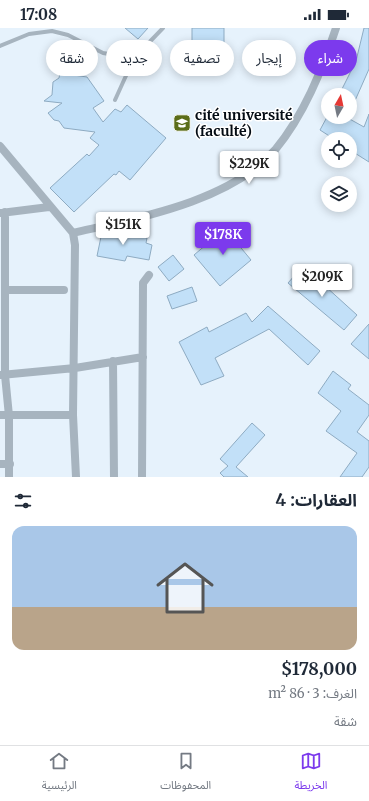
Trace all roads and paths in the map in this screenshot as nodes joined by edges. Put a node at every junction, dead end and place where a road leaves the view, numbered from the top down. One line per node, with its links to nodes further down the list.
1 (163, 28): 3 (lane)
2 (336, 28): 11 (street)
3 (151, 40)
4 (0, 46): 5 (lane)
5 (106, 53)
6 (126, 76): 7 (lane)
7 (115, 100)
8 (0, 146): 9 (street)
9 (50, 207): 10 (street); 11 (street)
10 (3, 212): 12 (street)
11 (73, 233): 19 (street)
12 (3, 252): 14 (street)
13 (148, 275): 17 (street)
14 (6, 290): 15 (street); 16 (street)
15 (64, 290)
16 (2, 338): 20 (street)
17 (143, 357): 18 (street); 29 (street)
18 (113, 361): 19 (street); 28 (street)
19 (75, 368): 20 (street); 22 (street)
20 (2, 375): 23 (street)
21 (0, 415): 23 (street)
22 (73, 415): 23 (street); 27 (street)
23 (9, 416): 25 (street)
24 (0, 464): 25 (street)
25 (10, 464): 26 (street)
26 (9, 477)
27 (76, 477)
28 (114, 477)
29 (142, 477)

